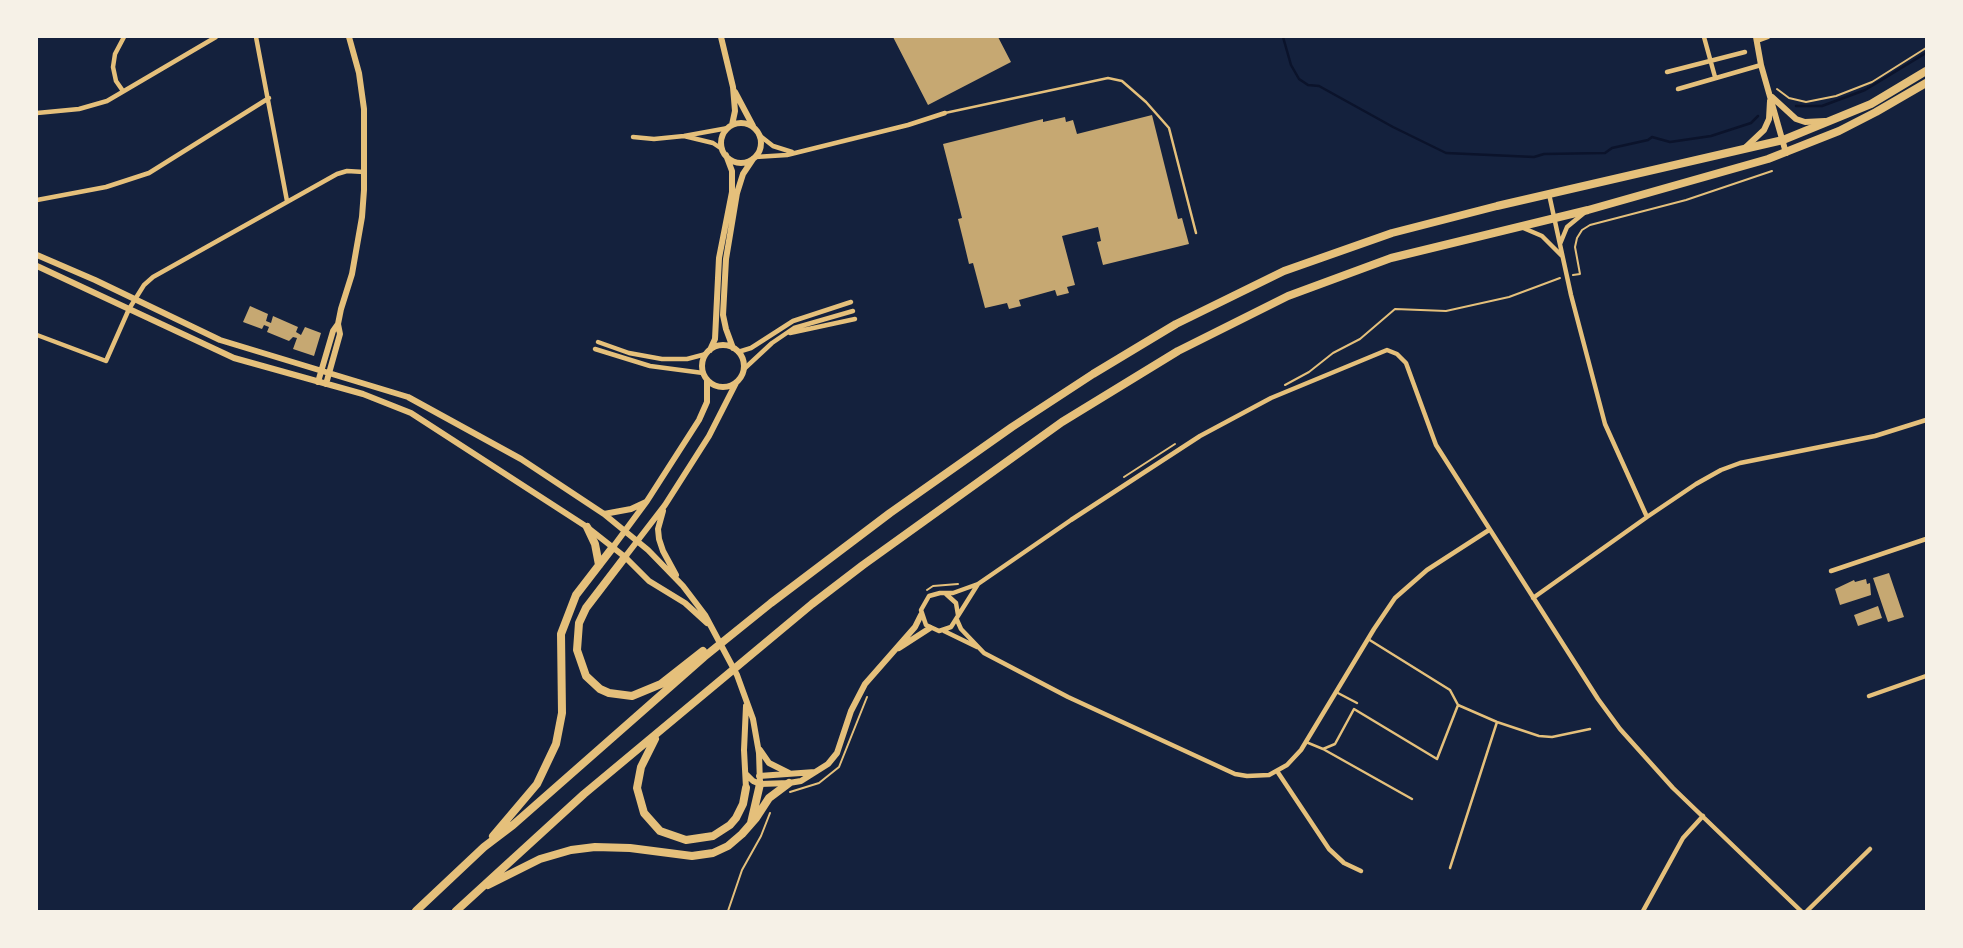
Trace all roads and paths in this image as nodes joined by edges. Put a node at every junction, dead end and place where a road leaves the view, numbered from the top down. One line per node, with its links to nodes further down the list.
1 (124, 37): 19 (street)
2 (216, 37): 19 (street)
3 (256, 37): 21 (street)
4 (349, 37): 37 (street)
5 (721, 37): 17 (street)
6 (1704, 37): 11 (street)
7 (1768, 37): 8 (street)
8 (1756, 39): 12 (street)
9 (1926, 48): 20 (path)
10 (1745, 52): 11 (street)
11 (1711, 61): 14 (street); 15 (street)
12 (1761, 65): 15 (street); 20 (street)
13 (1926, 71): 24 (highway)
14 (1667, 72)
15 (1715, 77): 18 (street)
16 (1926, 83): 34 (highway)
17 (733, 87): 25 (street); 26 (street)
18 (1678, 89)
19 (123, 91): 22 (street)
20 (1773, 92): 24 (street); 30 (street); 31 (street)
21 (269, 98): 39 (street); 40 (street)
22 (37, 113)
23 (945, 113): 33 (street); 44 (lane)
24 (1834, 120): 30 (highway)
25 (730, 127): 26 (street); 28 (street); 32 (street)
26 (754, 127): 27 (street)
27 (760, 135): 33 (street); 35 (street)
28 (684, 136): 29 (street); 32 (street)
29 (633, 137)
30 (1783, 140): 31 (highway); 34 (street)
31 (1745, 148): 38 (highway)
32 (724, 152): 35 (street); 60 (street)
33 (793, 153): 35 (street)
34 (1787, 153): 41 (highway)
35 (754, 158): 59 (street)
36 (1772, 171): 49 (path)
37 (364, 172): 40 (street); 62 (street)
38 (1549, 194): 42 (street); 85 (highway)
39 (37, 200)
40 (287, 201): 50 (street)
41 (1588, 210): 42 (highway); 45 (street)
42 (1554, 218): 43 (highway); 45 (street)
43 (1520, 226): 47 (street); 103 (highway)
44 (1196, 233)
45 (1560, 245): 47 (street)
46 (37, 255): 50 (street)
47 (1562, 256): 71 (street)
48 (37, 266): 52 (street)
49 (1570, 275)
50 (134, 300): 52 (street); 62 (street)
51 (851, 302): 59 (street)
52 (129, 309): 56 (street); 65 (street)
53 (853, 311): 55 (street)
54 (855, 319): 55 (street)
55 (786, 334): 61 (street)
56 (37, 335)
57 (598, 342): 60 (street)
58 (595, 349): 63 (street)
59 (736, 350): 60 (street); 61 (street)
60 (708, 352): 63 (street)
61 (744, 369): 66 (street)
62 (325, 372): 65 (street); 70 (street)
63 (703, 373): 64 (street)
64 (707, 380): 66 (street); 68 (street)
65 (322, 383): 72 (street)
66 (736, 383): 69 (street)
67 (1926, 420): 71 (street)
68 (647, 501): 70 (street); 74 (street)
69 (665, 505): 76 (street); 82 (street)
70 (604, 514): 74 (street)
71 (1647, 517): 84 (street)
72 (587, 527): 77 (street); 79 (highway)
73 (1489, 530): 81 (street); 84 (street); 91 (street)
74 (625, 531): 76 (street); 77 (street)
75 (1926, 539): 80 (street)
76 (638, 541): 78 (street); 82 (street)
77 (613, 547): 78 (street); 79 (highway)
78 (625, 557): 85 (highway); 88 (street)
79 (599, 565): 115 (highway)
80 (1831, 571)
81 (978, 584): 83 (street); 87 (street)
82 (683, 586): 88 (street)
83 (945, 594): 86 (street); 87 (street)
84 (1533, 598): 113 (street)
85 (771, 603): 115 (highway)
86 (921, 615): 89 (street); 93 (street)
87 (958, 618): 90 (street); 92 (street)
88 (709, 624): 97 (street)
89 (930, 628): 90 (street); 93 (street)
90 (943, 631): 92 (street)
91 (1368, 639): 95 (street); 100 (lane)
92 (977, 647): 107 (street)
93 (894, 651): 108 (street)
94 (1926, 676): 98 (street)
95 (1336, 692): 99 (lane); 105 (street)
96 (867, 695): 110 (path)
97 (745, 696): 104 (street); 109 (street)
98 (1869, 696)
99 (1357, 703)
100 (1458, 705): 101 (lane); 106 (lane)
101 (1497, 722): 102 (lane); 117 (lane)
102 (1590, 729)
103 (660, 732): 109 (highway); 119 (highway)
104 (757, 741): 108 (street); 109 (street)
105 (1306, 742): 106 (lane); 107 (street)
106 (1323, 749): 111 (lane)
107 (1277, 771): 118 (street)
108 (790, 779): 109 (street); 114 (highway)
109 (753, 780): 114 (highway)
110 (783, 796)
111 (1412, 799)
112 (772, 808): 122 (path)
113 (1703, 816): 123 (street); 124 (street)
114 (750, 825): 119 (highway)
115 (484, 847): 120 (highway)
116 (1870, 849): 125 (street)
117 (1450, 869)
118 (1361, 871)
119 (479, 889): 121 (highway)
120 (416, 911)
121 (456, 911)
122 (728, 911)
123 (1643, 911)
124 (1801, 911)
125 (1807, 911)

